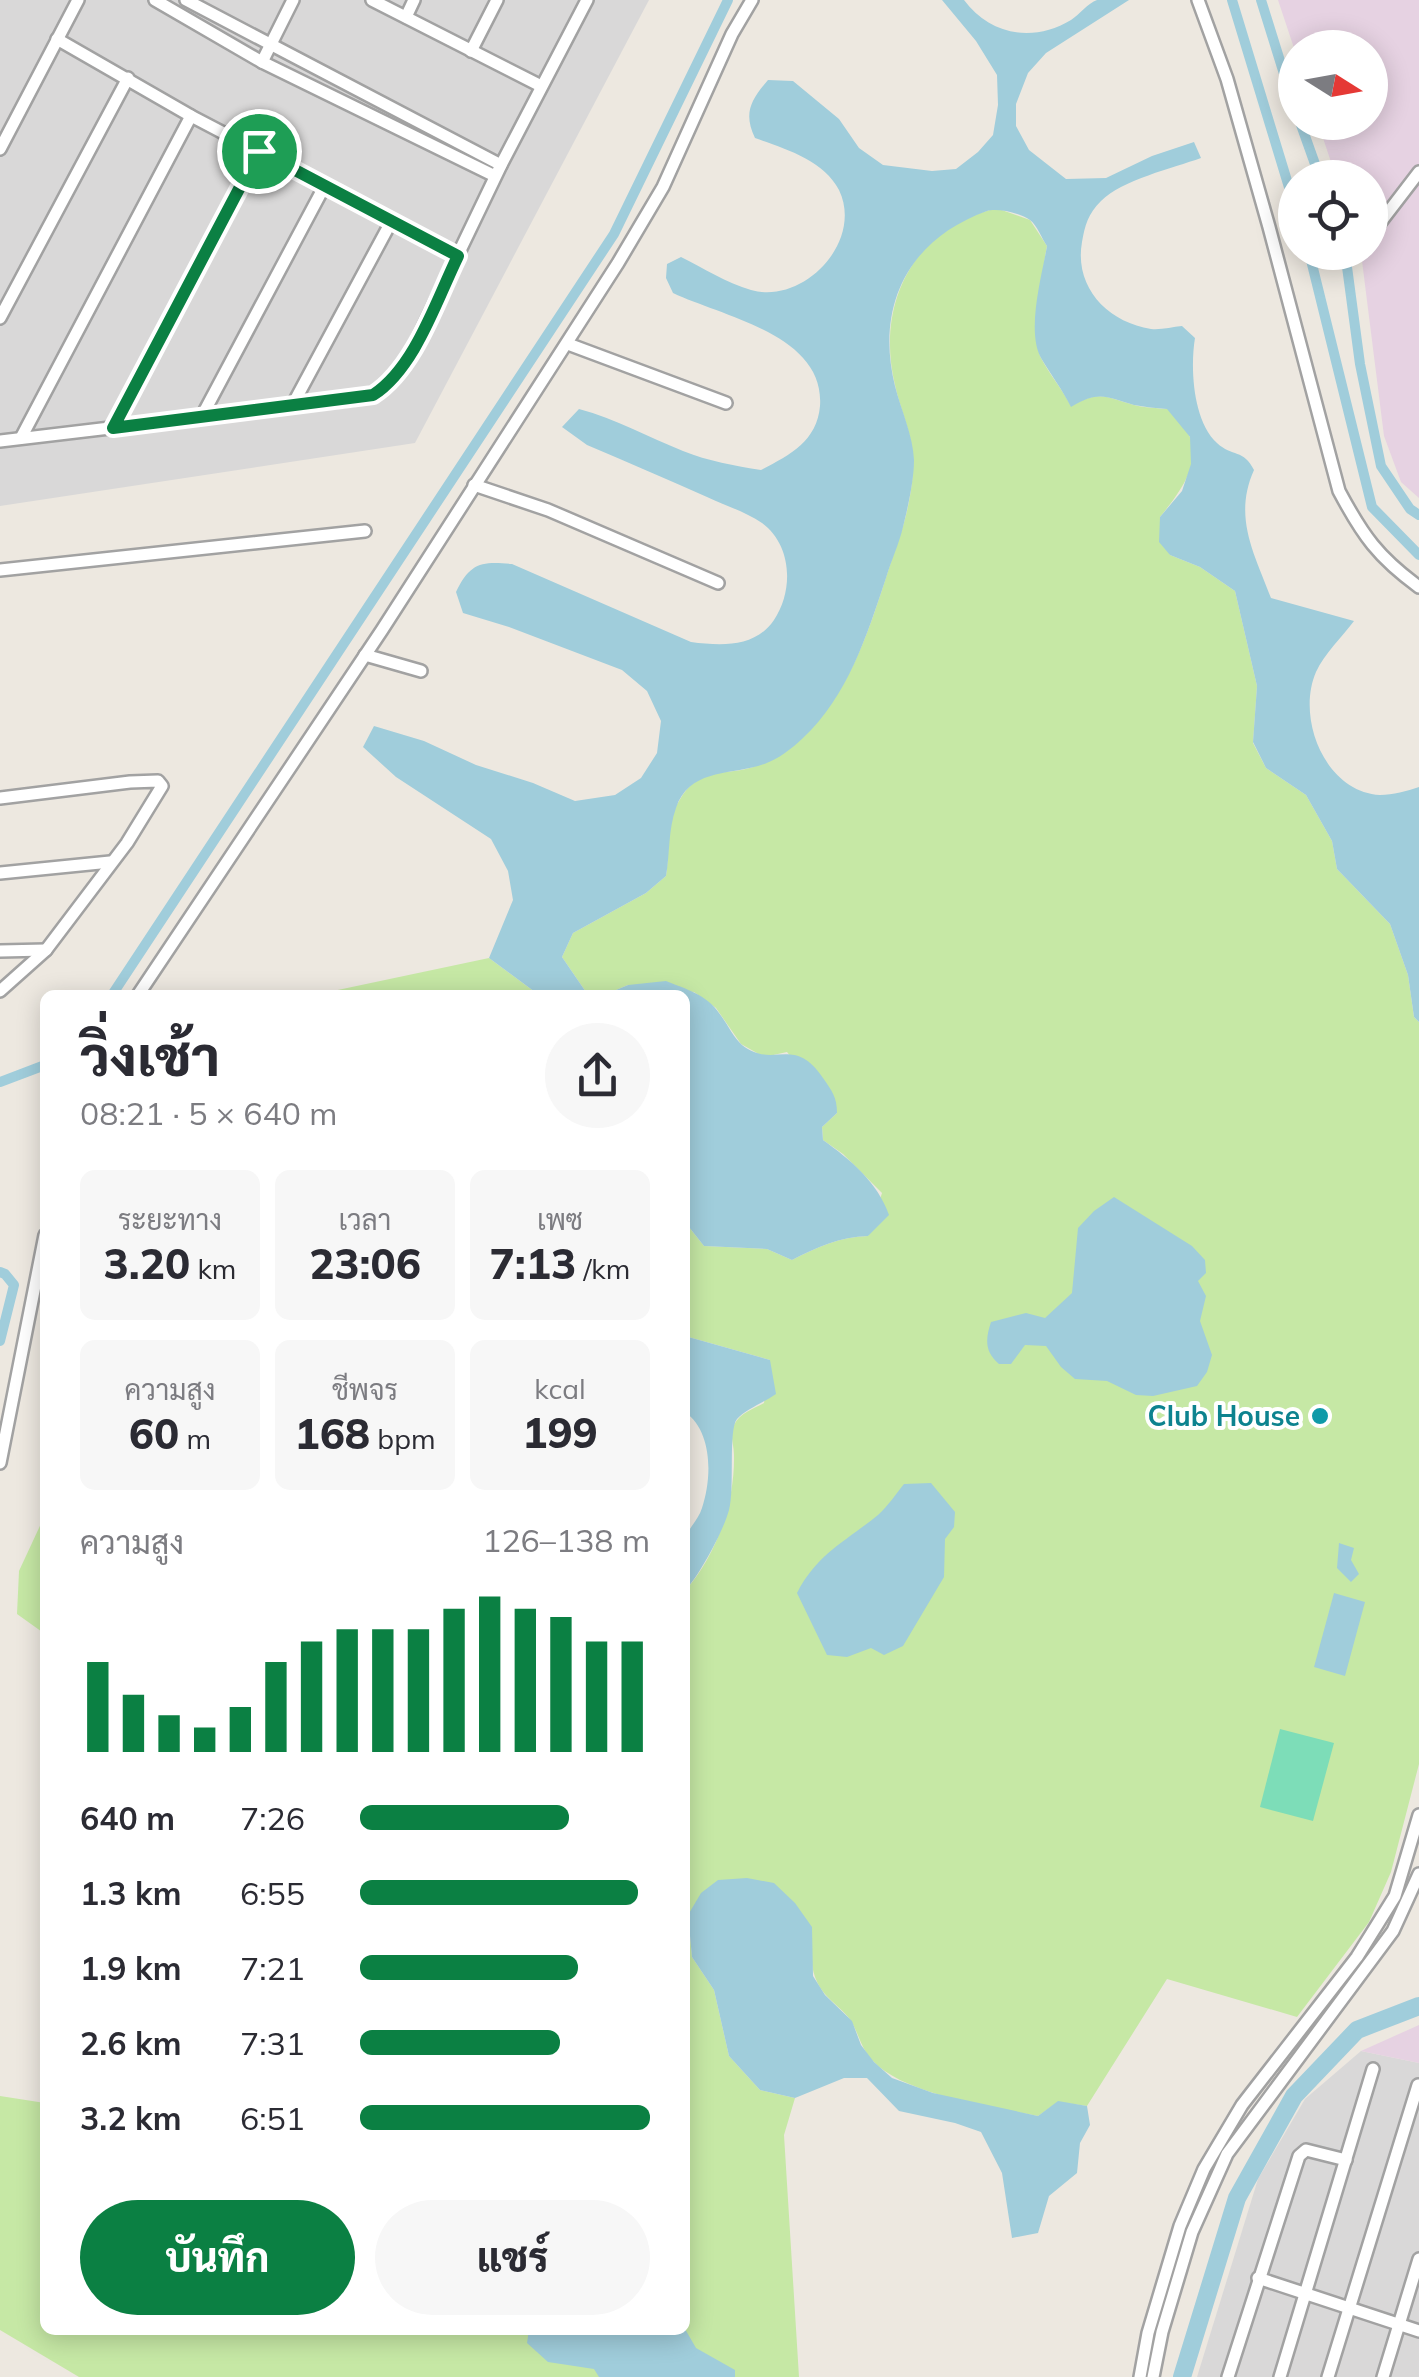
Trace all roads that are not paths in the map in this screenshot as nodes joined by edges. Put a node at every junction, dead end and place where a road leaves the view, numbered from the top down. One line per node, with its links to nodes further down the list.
1 (78, 0): 12 (street)
2 (155, 0): 15 (street)
3 (186, 0): 13 (street)
4 (293, 0): 13 (street)
5 (372, 0): 11 (street)
6 (414, 0): 11 (street)
7 (497, 0): 14 (street)
8 (587, 0): 17 (street)
9 (752, 0): 28 (street)
10 (1198, 0): 39 (street)
11 (406, 17): 14 (street)
12 (57, 39): 16 (street); 19 (street)
13 (270, 46): 15 (street); 21 (street)
14 (471, 51): 17 (street)
15 (262, 62): 21 (street)
16 (128, 78): 18 (street); 27 (street)
17 (541, 86): 21 (street)
18 (191, 116): 20 (street); 33 (street)
19 (0, 149)
20 (259, 151): 23 (street); 32 (street)
21 (498, 171): 26 (street)
22 (1419, 172): 24 (street)
23 (324, 186): 25 (street); 31 (street)
24 (1388, 212)
25 (391, 222): 26 (street); 30 (street)
26 (458, 256): 30 (street)
27 (0, 318)
28 (568, 344): 29 (street); 35 (street)
29 (726, 403)
30 (292, 406): 31 (street)
31 (202, 416): 32 (street)
32 (113, 428): 33 (street)
33 (21, 438): 34 (street)
34 (0, 440)
35 (474, 485): 38 (street); 40 (street)
36 (365, 530): 37 (street)
37 (0, 570)
38 (718, 583)
39 (1419, 588)
40 (365, 656): 41 (street); 47 (street)
41 (420, 671)
42 (0, 798): 43 (street)
43 (110, 862): 44 (street); 45 (street)
44 (0, 873)
45 (46, 950): 46 (street); 48 (street)
46 (0, 951)
47 (141, 990)
48 (0, 991)
49 (40, 1260): 50 (street)
50 (0, 1463)
51 (1419, 1814): 62 (street)
52 (1419, 1874): 63 (street)
53 (1374, 2069): 55 (street)
54 (1418, 2085): 59 (street)
55 (1346, 2160): 57 (street); 58 (street)
56 (1419, 2259): 60 (street)
57 (1258, 2278): 58 (street); 64 (street)
58 (1306, 2294): 59 (street); 65 (street)
59 (1349, 2309): 60 (street); 66 (street)
60 (1399, 2324): 61 (street); 67 (street)
61 (1419, 2330)
62 (1140, 2377)
63 (1153, 2377)
64 (1228, 2377)
65 (1280, 2377)
66 (1328, 2377)
67 (1383, 2377)

